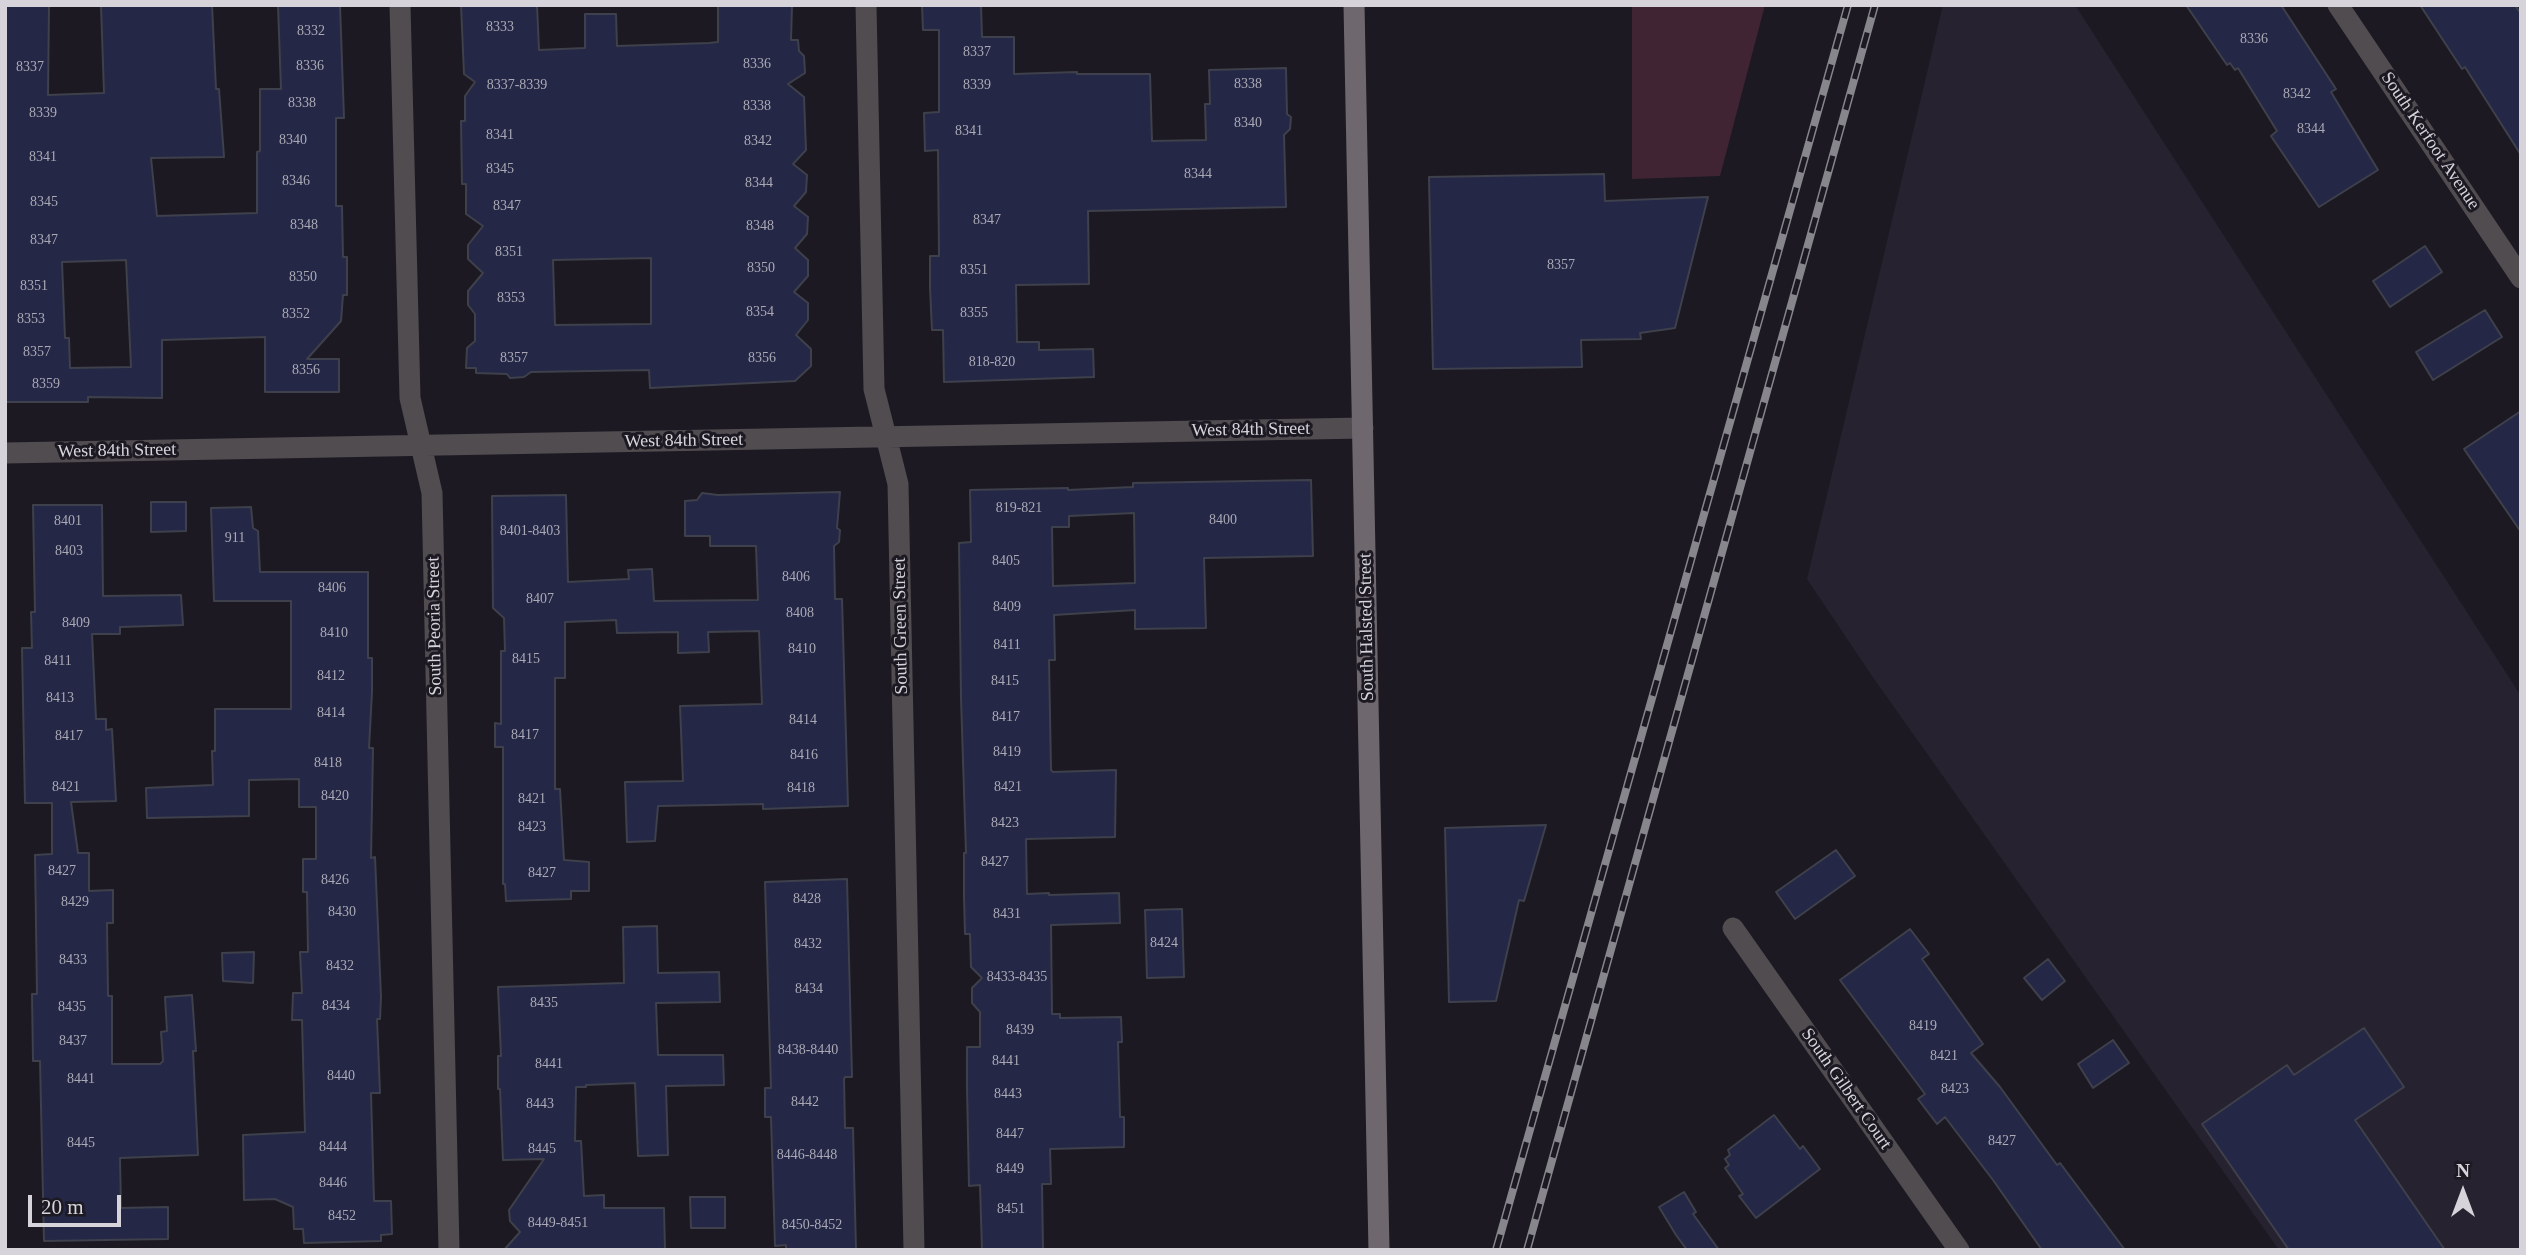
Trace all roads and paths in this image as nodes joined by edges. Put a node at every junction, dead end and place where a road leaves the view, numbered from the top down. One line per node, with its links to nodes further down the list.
1 (400, 5): 8 (street, South Peoria Street)
2 (866, 5): 7 (street, South Green Street)
3 (1354, 5): 6 (main road, South Halsted Street)
4 (2338, 5): 5 (street, South Kerfoot Avenue)
5 (2521, 278)
6 (1363, 428): 7 (street, West 84th Street); 13 (main road, South Halsted Street)
7 (884, 437): 8 (street, West 84th Street); 12 (street, South Green Street)
8 (421, 445): 9 (street, West 84th Street); 11 (street, South Peoria Street)
9 (5, 453)
10 (1733, 928): 14 (street, South Gilbert Court)
11 (449, 1250)
12 (914, 1250)
13 (1379, 1250)
14 (1959, 1250)

